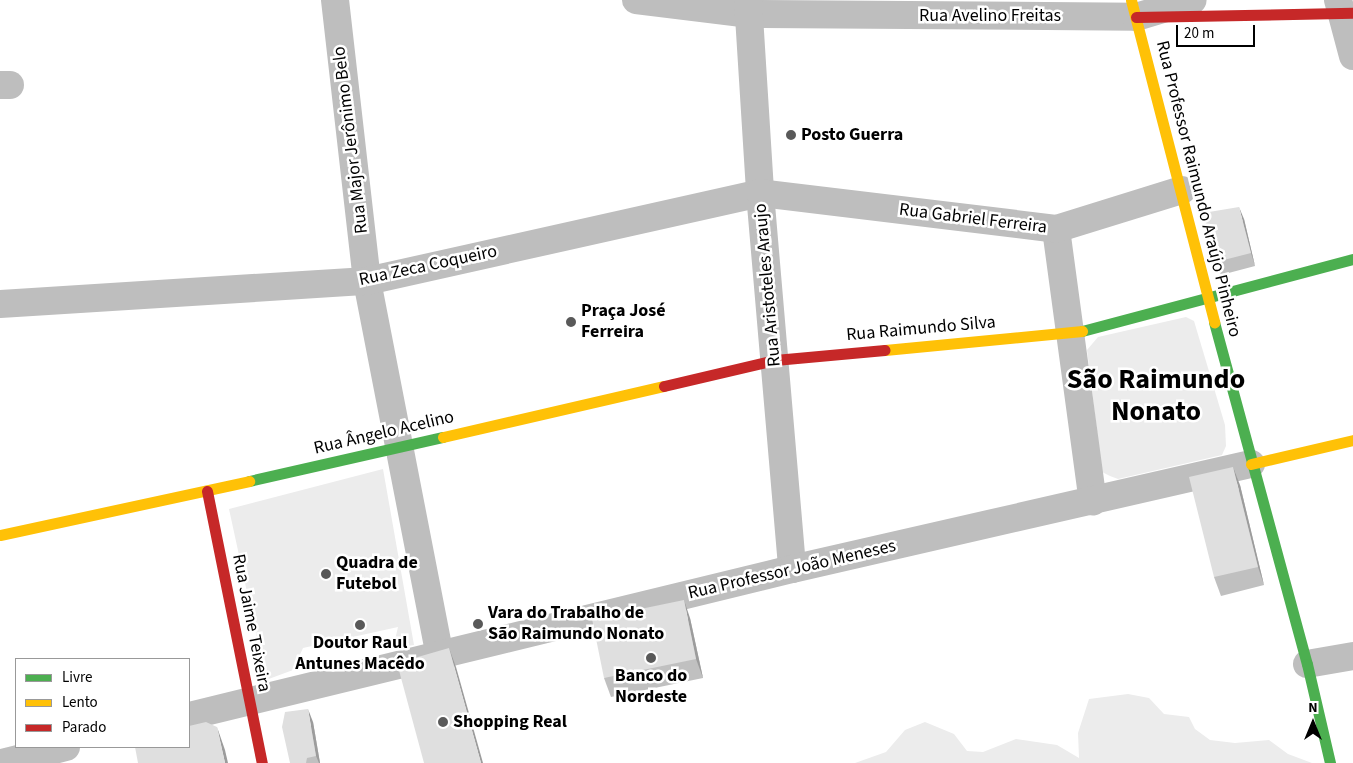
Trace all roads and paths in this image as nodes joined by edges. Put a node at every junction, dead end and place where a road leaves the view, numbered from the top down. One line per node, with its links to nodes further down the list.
1 (335, 0): 12 (street, Rua Major Jerônimo Belo)
2 (636, 0): 4 (street, Rua Avelino Freitas)
3 (1193, 0): 5 (street, Rua Avelino Freitas)
4 (749, 7): 5 (street, Rua Avelino Freitas); 9 (street, Rua Aristoteles Araujo)
5 (1134, 8): 6 (main road); 8 (main road, Rua Professor Raimundo Araújo Pinheiro)
6 (1344, 9): 7 (street)
7 (1353, 56)
8 (1182, 190): 10 (street, Rua Gabriel Ferreira); 13 (main road, Rua Professor Raimundo Araújo Pinheiro)
9 (760, 193): 10 (street, Rua Gabriel Ferreira); 12 (street, Rua Zeca Coqueiro); 16 (street, Rua Aristoteles Araujo)
10 (1056, 229): 15 (street)
11 (1353, 258): 13 (main road, Rua Raimundo Silva)
12 (367, 281): 14 (street, Rua Zeca Coqueiro); 18 (street)
13 (1208, 298): 15 (main road, Rua Raimundo Silva); 19 (main road, Rua Professor Raimundo Araújo Pinheiro)
14 (0, 304)
15 (1070, 334): 16 (main road, Rua Raimundo Silva); 21 (street)
16 (775, 360): 18 (main road, Rua Ângelo Acelino); 23 (street, Rua Aristoteles Araujo)
17 (1353, 440): 19 (main road)
18 (398, 448): 20 (main road, Rua Ângelo Acelino); 24 (street)
19 (1251, 464): 21 (street, Rua Professor João Meneses); 26 (main road, Rua Professor Raimundo Araújo Pinheiro)
20 (207, 491): 22 (main road, Rua Ângelo Acelino); 27 (main road, Rua Jaime Teixeira)
21 (1092, 502): 23 (street, Rua Professor João Meneses)
22 (0, 535)
23 (792, 569): 24 (street, Rua Professor João Meneses)
24 (440, 654): 27 (street, Rua Professor João Meneses)
25 (1353, 656): 26 (street)
26 (1307, 664): 32 (main road, Rua Professor Raimundo Araújo Pinheiro)
27 (249, 700): 28 (street, Rua Professor João Meneses); 31 (main road, Rua Jaime Teixeira)
28 (190, 716)
29 (62, 748): 30 (street)
30 (2, 763)
31 (262, 763)
32 (1330, 763)

